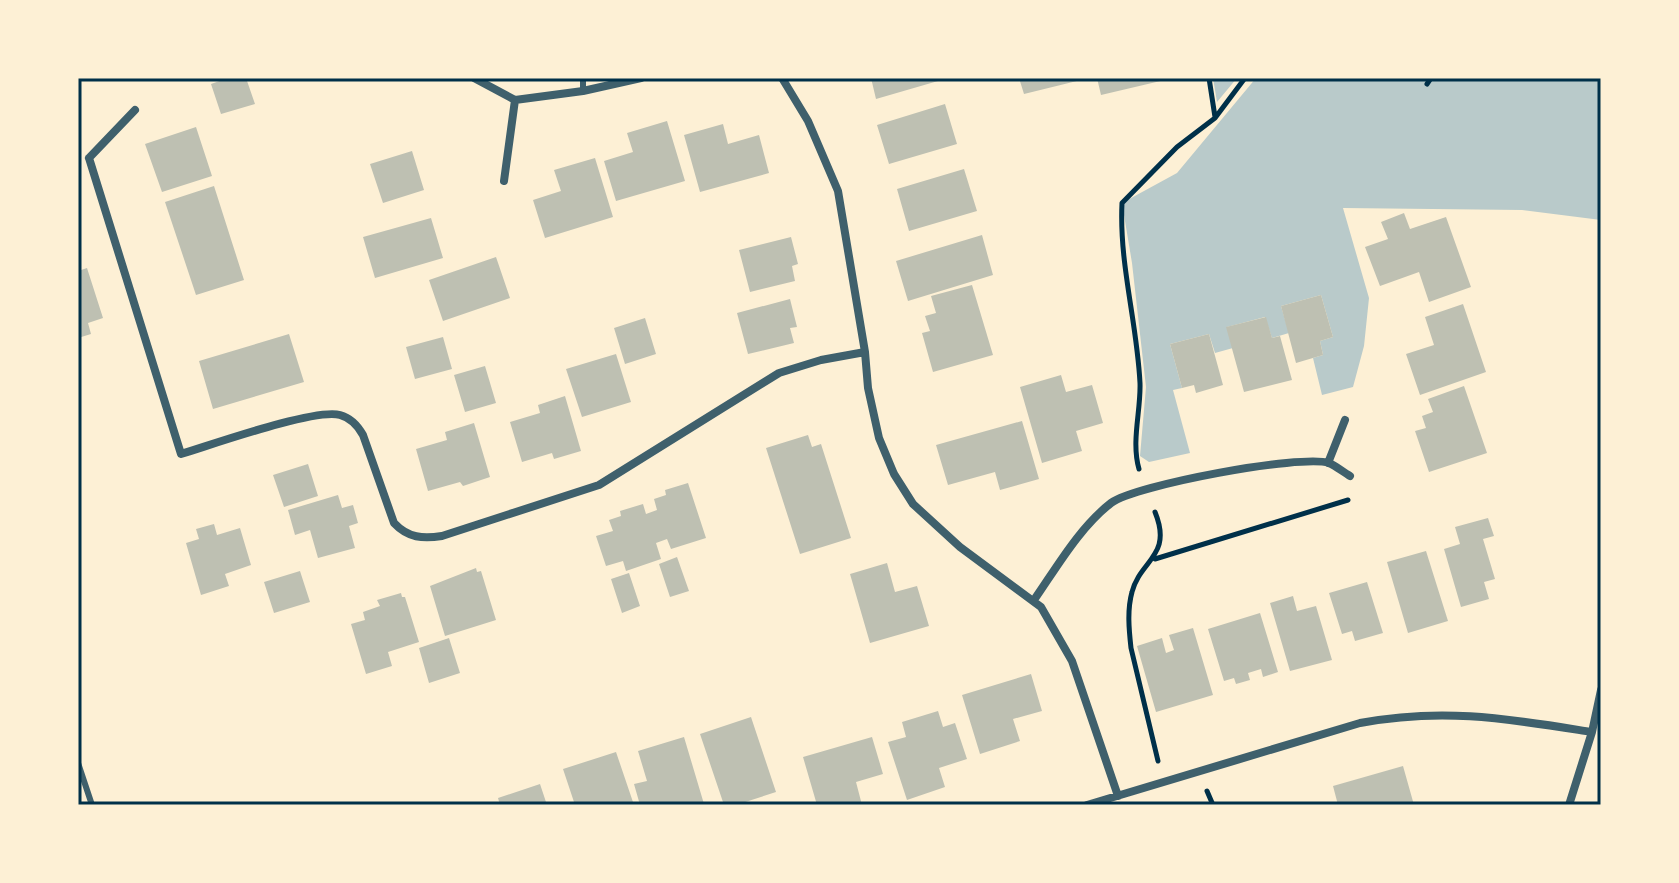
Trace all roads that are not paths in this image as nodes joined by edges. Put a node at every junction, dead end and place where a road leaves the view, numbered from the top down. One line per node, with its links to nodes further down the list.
1 (474, 78): 6 (street)
2 (583, 78): 5 (lane)
3 (641, 78): 5 (street)
4 (782, 78): 11 (street)
5 (583, 91): 6 (street)
6 (515, 100): 10 (street)
7 (135, 110): 9 (street)
8 (78, 154): 9 (street)
9 (89, 158): 11 (street)
10 (504, 181)
11 (865, 352): 15 (street)
12 (1345, 420): 13 (street)
13 (1328, 463): 14 (street); 15 (street)
14 (1350, 476)
15 (1034, 600): 19 (street)
16 (1601, 690): 17 (street)
17 (1592, 732): 19 (street); 22 (street)
18 (78, 763): 20 (lane)
19 (1118, 796): 21 (street)
20 (92, 805)
21 (1087, 805)
22 (1569, 805)

